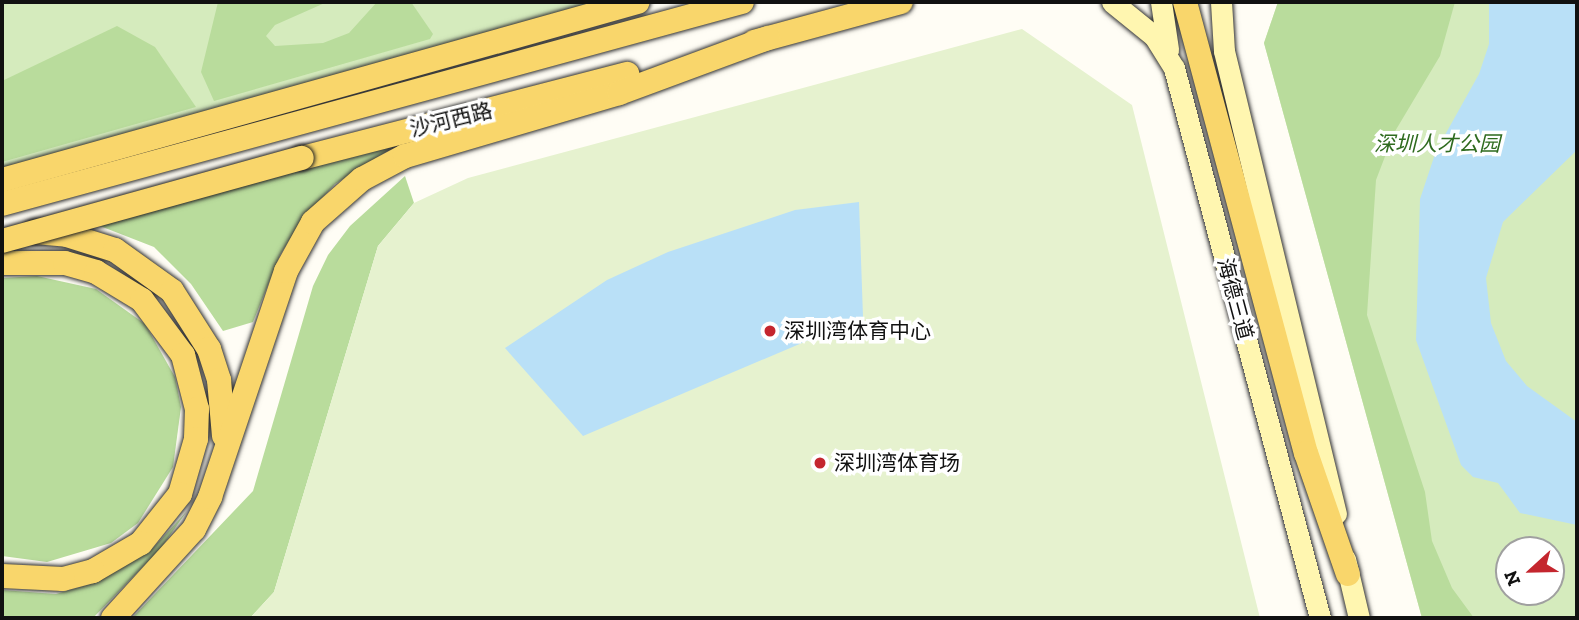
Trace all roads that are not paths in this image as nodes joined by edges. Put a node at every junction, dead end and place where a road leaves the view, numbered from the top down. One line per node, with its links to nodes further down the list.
1 (638, 2): 14 (main road)
2 (651, 2): 12 (main road)
3 (742, 2): 12 (main road, 沙河西路)
4 (901, 2): 10 (main road, 沙河西路)
5 (1112, 2): 13 (main road, 海德三道)
6 (1161, 2): 13 (main road)
7 (1185, 2): 20 (main road)
8 (1209, 2): 11 (main road)
9 (1220, 2): 11 (main road)
10 (768, 38): 17 (main road, 沙河西路, bridge); 19 (main road)
11 (1224, 51): 22 (main road)
12 (494, 68): 15 (main road, 沙河西路)
13 (1174, 68): 21 (main road, 海德三道)
14 (2, 180)
15 (2, 204)
16 (2, 232): 19 (main road)
17 (2, 241)
18 (2, 263): 23 (main road)
19 (220, 464): 24 (main road)
20 (1323, 508): 21 (main road); 22 (main road)
21 (1293, 516): 25 (main road, 海德三道)
22 (1348, 574): 26 (main road)
23 (2, 576)
24 (113, 618)
25 (1320, 618)
26 (1359, 618)

